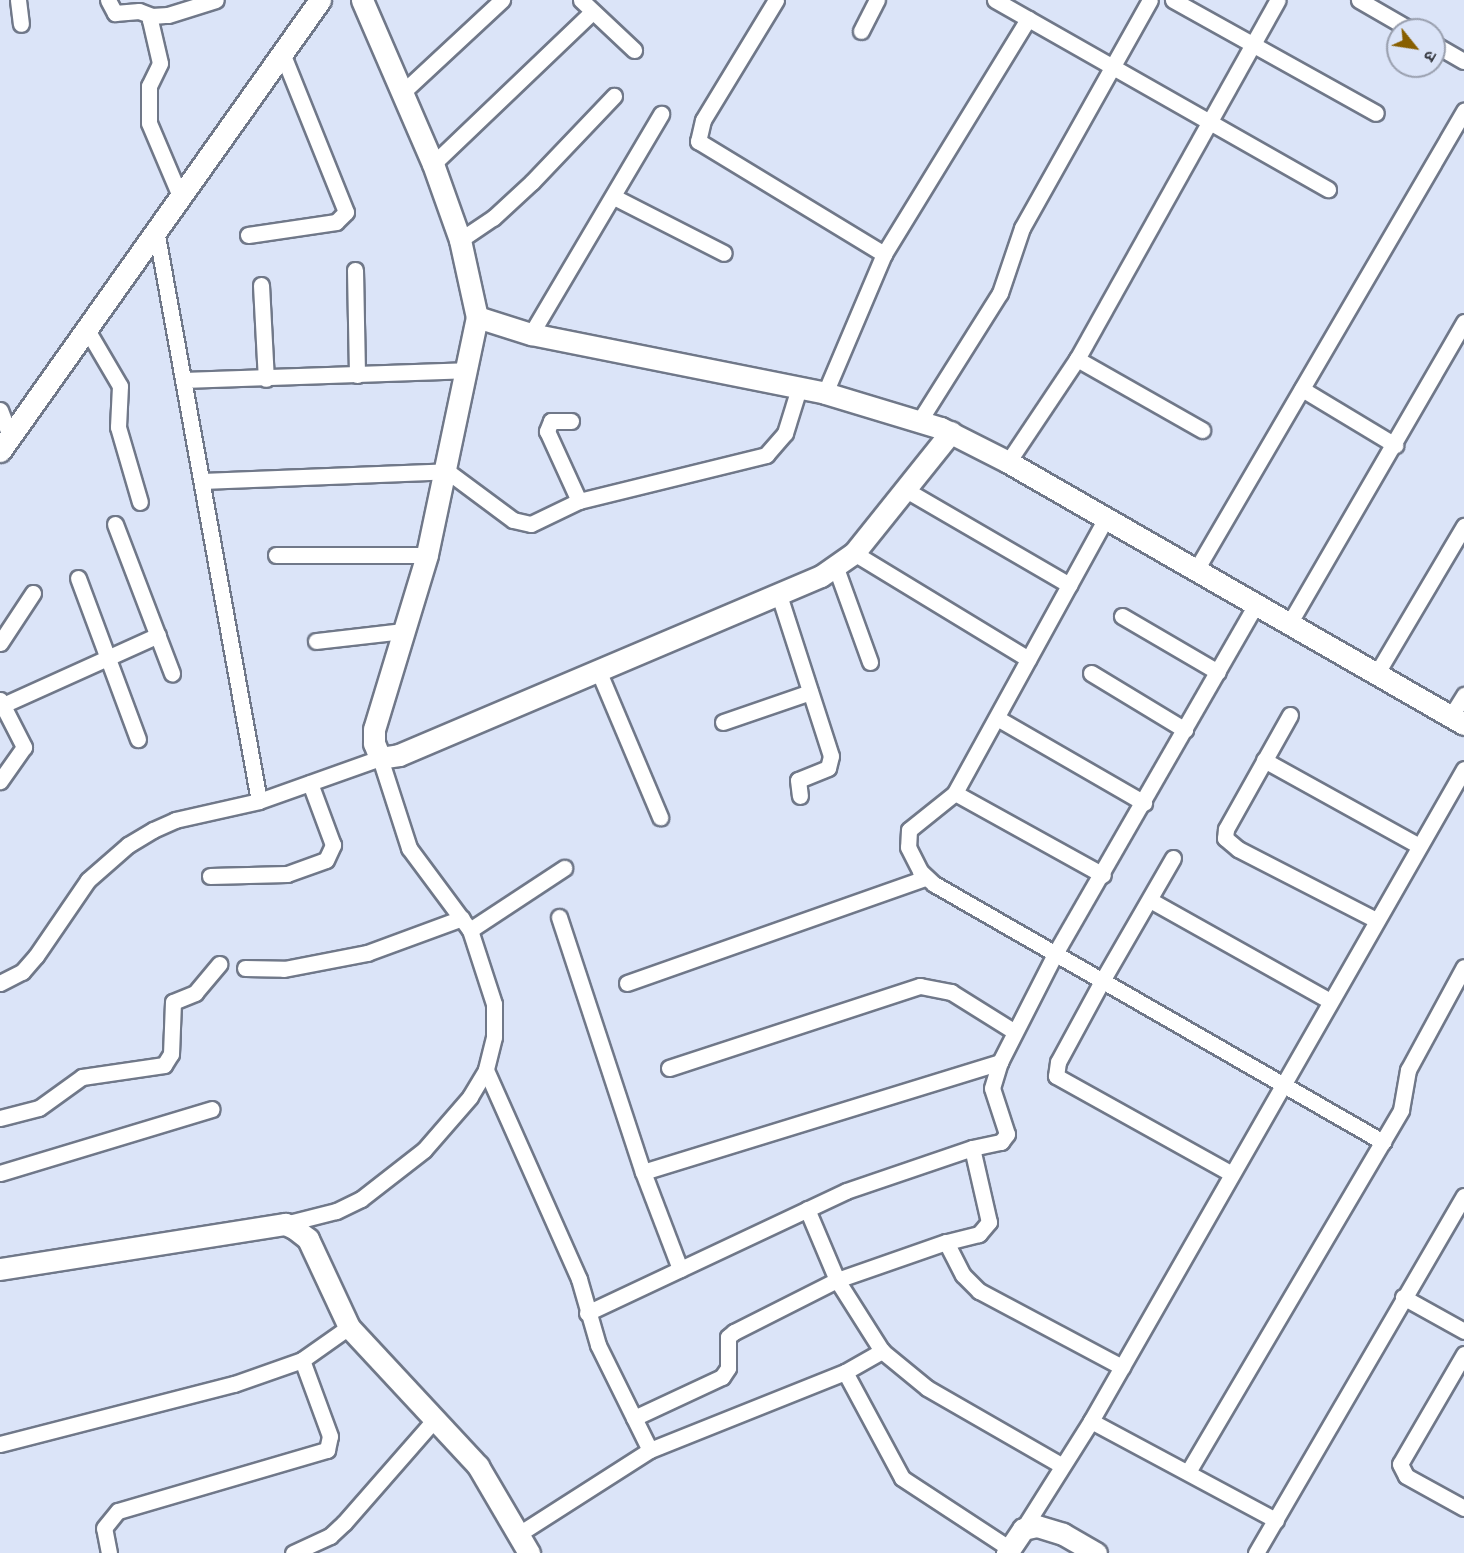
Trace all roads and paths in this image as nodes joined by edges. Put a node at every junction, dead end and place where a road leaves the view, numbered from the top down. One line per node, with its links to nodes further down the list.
1 (18, 0): 19 (street)
2 (108, 0): 16 (street)
3 (216, 0): 16 (street)
4 (320, 0): 24 (street)
5 (362, 0): 27 (street)
6 (502, 0): 27 (street)
7 (581, 0): 15 (street)
8 (776, 0): 41 (street)
9 (877, 0): 20 (street)
10 (995, 0): 18 (street)
11 (1150, 0): 26 (street)
12 (1173, 0): 21 (street)
13 (1278, 0): 21 (street)
14 (1359, 0): 17 (street)
15 (592, 12): 22 (street); 33 (street)
16 (152, 16): 35 (street)
17 (1390, 18)
18 (1028, 19): 26 (street); 41 (street)
19 (21, 24)
20 (861, 31)
21 (1253, 46): 30 (street); 32 (street)
22 (634, 50)
23 (1446, 51): 25 (street)
24 (282, 53): 35 (street); 38 (street)
25 (1464, 61)
26 (1113, 68): 32 (street); 57 (street)
27 (404, 91): 33 (street)
28 (614, 96): 39 (street)
29 (1464, 111): 54 (street)
30 (1376, 113)
31 (661, 114): 36 (street)
32 (1210, 122): 34 (street); 48 (street)
33 (433, 164): 39 (street)
34 (1328, 189)
35 (180, 196): 37 (street)
36 (614, 197): 40 (street); 47 (street)
37 (156, 230): 46 (street); 52 (street)
38 (249, 235)
39 (460, 240): 44 (street)
40 (724, 253)
41 (884, 254): 55 (street)
42 (355, 270): 50 (street)
43 (261, 285): 51 (street)
44 (477, 316): 47 (street); 49 (street)
45 (1464, 322): 62 (street)
46 (86, 328): 61 (street); 68 (street)
47 (531, 334): 53 (street)
48 (1077, 359): 59 (street); 63 (street)
49 (465, 370): 50 (street); 64 (street)
50 (357, 375): 51 (street)
51 (266, 379): 52 (street)
52 (183, 380): 65 (street)
53 (799, 388): 55 (street); 67 (street)
54 (1302, 389): 62 (street); 76 (street)
55 (825, 393): 57 (street)
56 (0, 410): 61 (street)
57 (921, 420): 60 (street)
58 (571, 421): 67 (street)
59 (1202, 430)
60 (951, 432): 63 (street); 66 (street)
61 (5, 443)
62 (1395, 445): 83 (street)
63 (1008, 462): 69 (street)
64 (447, 471): 65 (street); 67 (street); 74 (street)
65 (203, 481): 112 (street)
66 (906, 490): 72 (street); 78 (street)
67 (579, 501)
68 (140, 502)
69 (1106, 518): 76 (street); 78 (street)
70 (115, 524): 85 (street)
71 (1464, 526): 95 (street)
72 (854, 553): 75 (street); 89 (street)
73 (276, 555): 74 (street)
74 (427, 555): 84 (street)
75 (836, 568): 80 (street); 90 (street)
76 (1196, 570): 81 (street)
77 (78, 578): 88 (street)
78 (1069, 585): 89 (street)
79 (33, 593): 87 (street)
80 (779, 595): 91 (street); 96 (street)
81 (1256, 604): 83 (street); 92 (street)
82 (1122, 616): 92 (street)
83 (1290, 624): 95 (street)
84 (404, 631): 86 (street); 105 (street)
85 (158, 635): 88 (street); 93 (street)
86 (316, 641)
87 (0, 643)
88 (108, 657): 98 (street); 104 (street)
89 (1028, 659): 100 (street)
90 (870, 662)
91 (598, 670): 105 (street); 114 (street)
92 (1218, 672): 103 (street)
93 (172, 673)
94 (1090, 673): 103 (street)
95 (1377, 673): 101 (street)
96 (810, 692): 102 (street); 111 (street)
97 (1464, 695): 101 (street)
98 (1, 702): 108 (street)
99 (1290, 715): 106 (street)
100 (997, 718): 110 (street); 113 (street)
101 (1458, 720)
102 (723, 722)
103 (1185, 730): 113 (street)
104 (138, 739)
105 (380, 758): 109 (street); 124 (street)
106 (1264, 760): 115 (street); 123 (street)
107 (1464, 769): 115 (street)
108 (0, 781)
109 (310, 783): 112 (street); 118 (street)
110 (955, 793): 119 (street); 120 (street)
111 (800, 796)
112 (259, 801): 130 (street)
113 (1144, 803): 119 (street)
114 (660, 817)
115 (1419, 846): 123 (street)
116 (1173, 858): 121 (street)
117 (564, 868): 124 (street)
118 (210, 876)
119 (1103, 876): 125 (street)
120 (926, 878): 125 (street); 131 (street)
121 (1150, 900): 129 (street); 132 (street)
122 (559, 917): 142 (street)
123 (1376, 920): 132 (street)
124 (466, 924): 128 (street); 136 (street)
125 (1056, 952): 129 (street); 133 (street)
126 (219, 964): 139 (street)
127 (1464, 967): 140 (street)
128 (245, 968)
129 (1102, 981): 137 (street); 144 (street)
130 (0, 983)
131 (627, 983)
132 (1330, 1001): 137 (street)
133 (1015, 1032): 134 (street); 135 (street)
134 (1000, 1062): 141 (street); 142 (street)
135 (669, 1068)
136 (486, 1070): 147 (street); 153 (street)
137 (1284, 1086): 140 (street); 144 (street)
138 (212, 1109): 143 (street)
139 (0, 1118)
140 (1383, 1143): 167 (street)
141 (972, 1149): 146 (street); 148 (street)
142 (643, 1172): 150 (street)
143 (0, 1173)
144 (1232, 1174): 159 (street)
145 (1464, 1196): 152 (street)
146 (807, 1209): 150 (street); 151 (street)
147 (285, 1224): 149 (street); 154 (street)
148 (946, 1242): 151 (street); 159 (street)
149 (0, 1269)
150 (680, 1269): 153 (street)
151 (837, 1280): 156 (street); 161 (street)
152 (1403, 1297): 155 (street); 169 (street)
153 (587, 1313): 161 (street)
154 (349, 1327): 158 (street); 162 (street)
155 (1464, 1331)
156 (882, 1351): 160 (street); 166 (street)
157 (1464, 1354): 168 (street)
158 (302, 1360): 164 (street); 173 (street)
159 (1122, 1367): 163 (street)
160 (845, 1372): 165 (street); 172 (street)
161 (634, 1418): 165 (street)
162 (435, 1419): 171 (street); 174 (street)
163 (1091, 1421): 166 (street); 167 (street)
164 (0, 1444)
165 (650, 1450): 171 (street)
166 (1060, 1465): 170 (street)
167 (1188, 1472): 169 (street)
168 (1464, 1508)
169 (1276, 1520): 177 (street)
170 (1023, 1529): 172 (street); 176 (street)
171 (520, 1533): 175 (street)
172 (1008, 1551)
173 (109, 1553)
174 (293, 1553)
175 (529, 1553)
176 (1096, 1553)
177 (1256, 1553)

